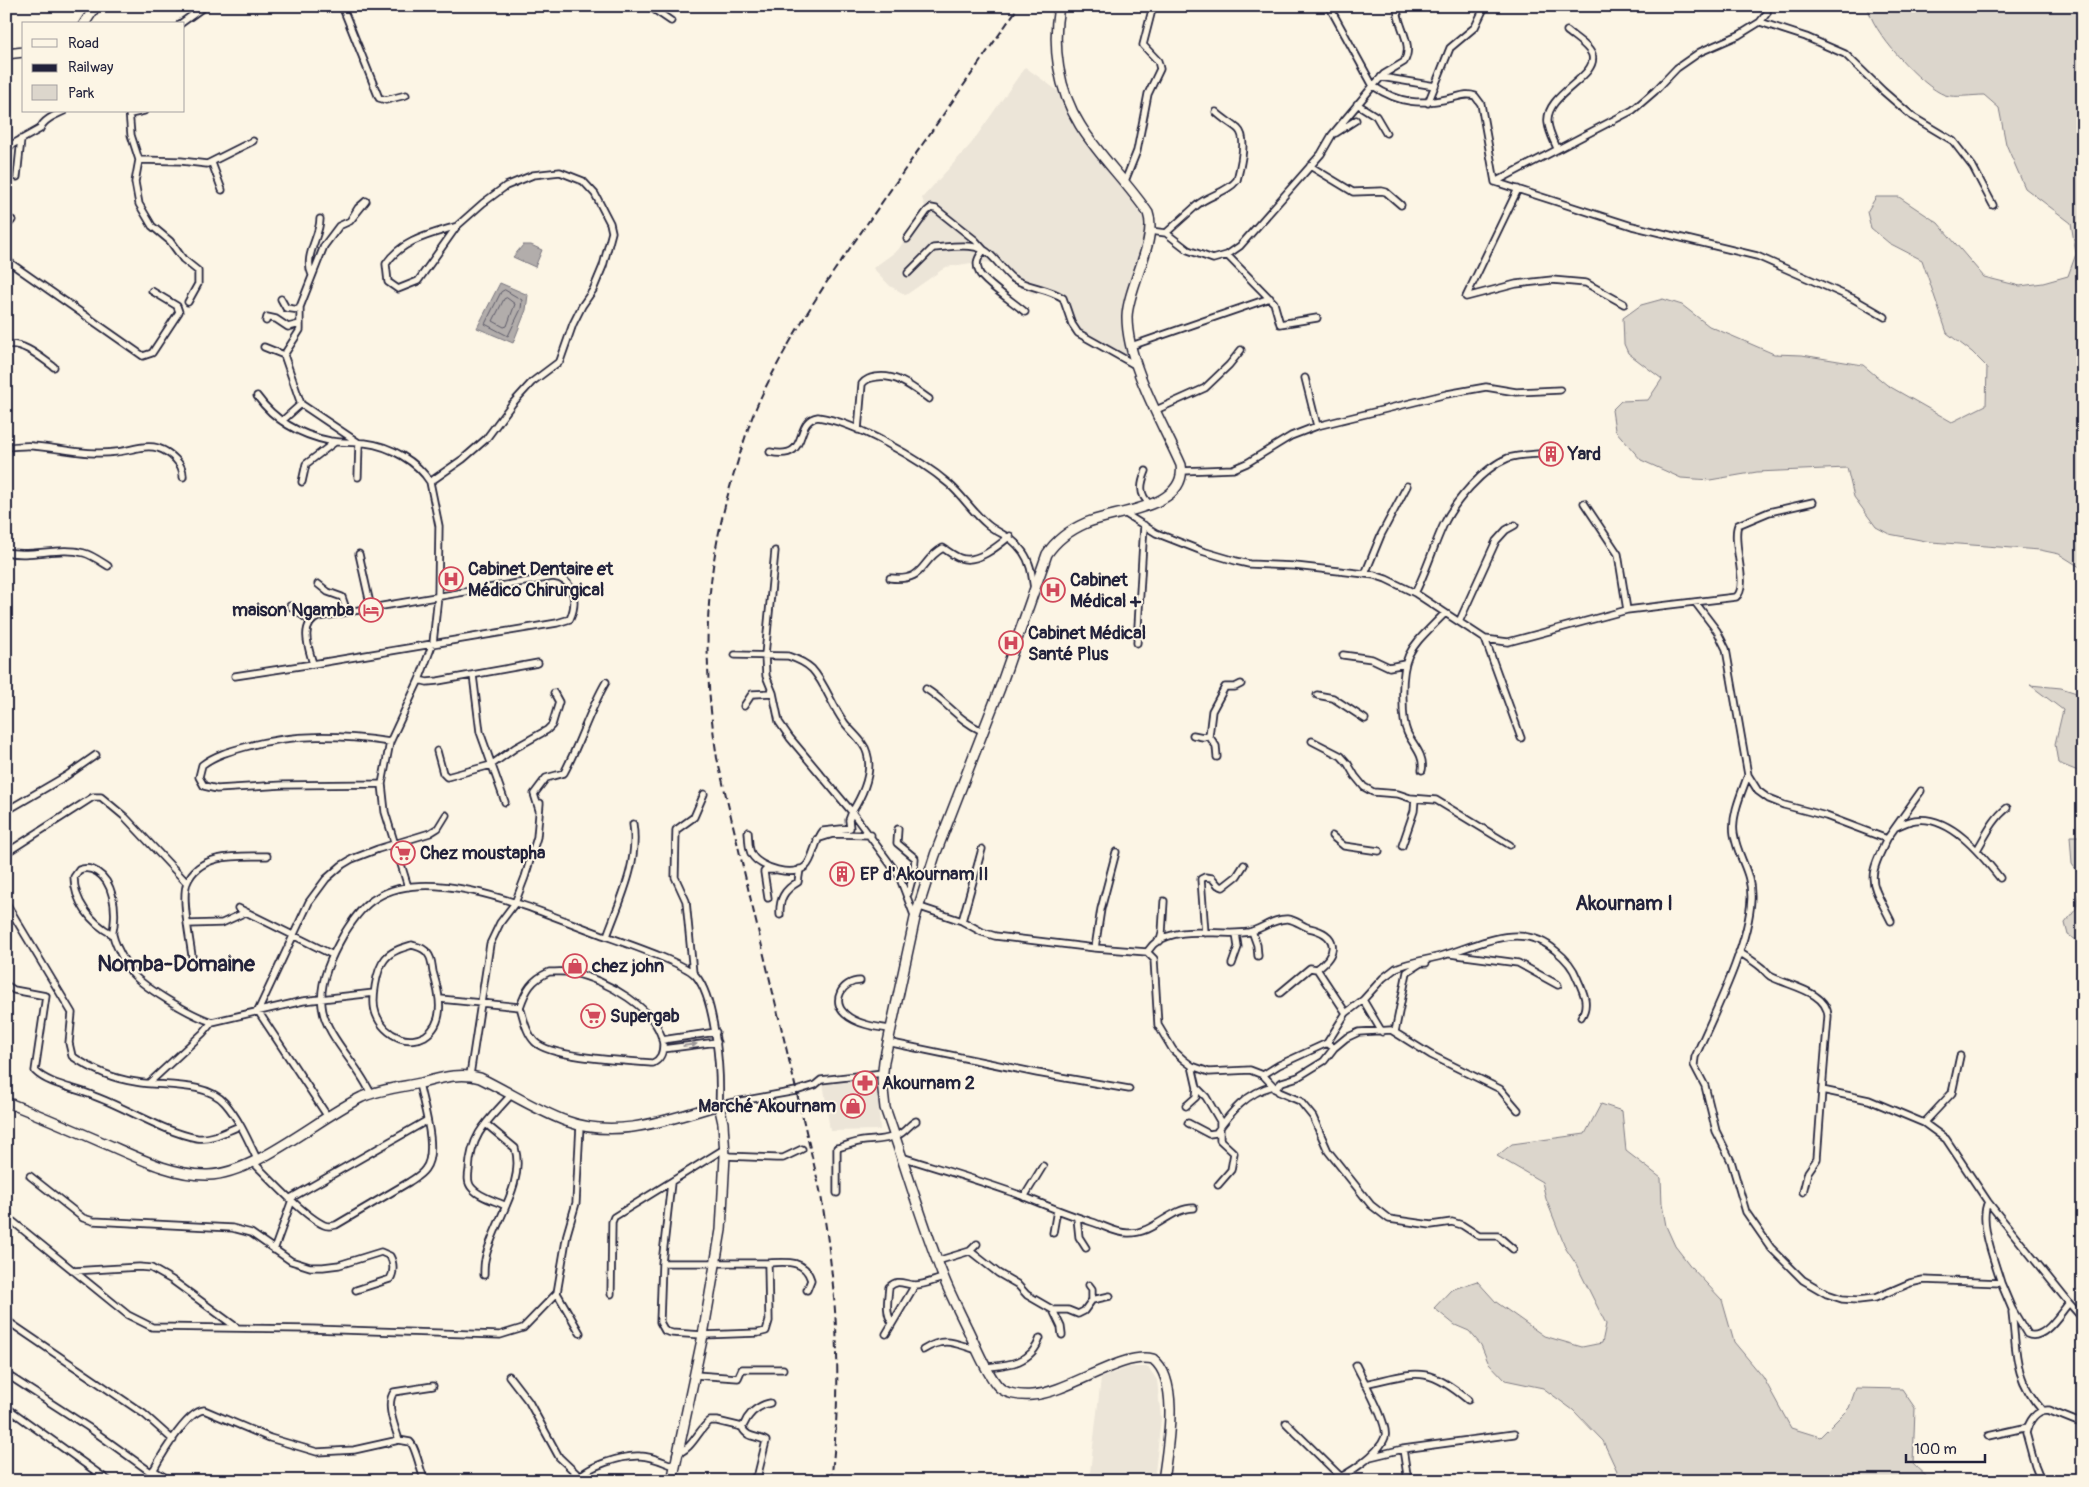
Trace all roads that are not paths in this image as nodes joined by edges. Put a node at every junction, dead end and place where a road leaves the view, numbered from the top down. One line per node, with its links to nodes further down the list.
1 (96, 6): 12 (street)
2 (205, 6): 13 (street)
3 (342, 6): 21 (street)
4 (649, 6): 11 (street)
5 (1059, 6): 40 (street)
6 (1153, 6): 40 (street)
7 (1330, 6): 19 (street)
8 (1397, 6): 18 (street)
9 (1485, 6): 20 (street)
10 (1768, 6): 14 (street)
11 (671, 21)
12 (85, 22)
13 (183, 22)
14 (1760, 22): 35 (street); 45 (street)
15 (1567, 31): 35 (street)
16 (22, 52): 17 (street)
17 (6, 54)
18 (1381, 77): 19 (street); 20 (street)
19 (1373, 86): 22 (street); 23 (street)
20 (1436, 86): 22 (street)
21 (406, 95)
22 (1428, 103): 41 (street)
23 (1357, 104): 30 (street); 31 (street)
24 (48, 112): 28 (street)
25 (62, 112): 28 (street)
26 (1216, 112): 52 (street)
27 (129, 113): 36 (street)
28 (50, 118): 32 (street)
29 (1356, 120): 31 (street)
30 (1386, 133)
31 (1332, 135): 38 (street)
32 (21, 139): 34 (street); 39 (street)
33 (253, 141): 37 (street)
34 (6, 148)
35 (1557, 148): 41 (street)
36 (139, 160): 37 (street); 62 (street)
37 (212, 163): 43 (street)
38 (1310, 166): 44 (street); 55 (street)
39 (17, 176)
40 (1125, 181): 51 (street)
41 (1495, 182): 42 (street)
42 (1518, 189): 63 (street); 67 (street)
43 (222, 190)
44 (1401, 205)
45 (1993, 205)
46 (320, 219): 58 (street)
47 (12, 220): 50 (street)
48 (350, 222): 58 (street)
49 (457, 226): 49 (street); 96 (street)
50 (6, 227)
51 (1150, 231): 52 (street); 71 (street)
52 (1166, 233): 55 (street)
53 (907, 239): 54 (street)
54 (984, 250): 57 (street); 65 (street); 76 (street)
55 (1227, 255): 60 (street)
56 (6, 260): 59 (street)
57 (908, 273)
58 (312, 275): 64 (street)
59 (152, 291)
60 (1270, 298): 66 (street); 71 (street)
61 (281, 299): 64 (street)
62 (188, 302)
63 (1624, 304)
64 (300, 310): 69 (street)
65 (1025, 312)
66 (1317, 318)
67 (1885, 318)
68 (266, 321): 69 (street)
69 (300, 324): 74 (street)
70 (6, 345): 75 (street)
71 (1131, 346): 76 (street)
72 (264, 347): 74 (street)
73 (1241, 350): 82 (street)
74 (284, 355): 81 (street)
75 (54, 367)
76 (1138, 367): 82 (street)
77 (1305, 378): 84 (street)
78 (1560, 390): 84 (street)
79 (257, 396): 83 (street)
80 (929, 399): 85 (street)
81 (301, 404): 83 (street); 87 (street)
82 (1156, 410): 92 (street)
83 (282, 421): 86 (street)
84 (1317, 426): 92 (street)
85 (858, 430): 89 (street); 104 (street)
86 (335, 442): 87 (street); 95 (street)
87 (359, 443): 94 (street); 96 (street)
88 (6, 447): 93 (street)
89 (770, 452)
90 (1538, 454): 113 (street)
91 (1146, 471): 100 (street)
92 (1181, 471): 100 (street)
93 (183, 477)
94 (358, 477)
95 (302, 482)
96 (430, 482): 114 (street)
97 (1407, 486): 109 (street)
98 (1813, 502): 115 (street)
99 (1584, 503): 118 (street)
100 (1150, 504): 101 (street)
101 (1124, 513): 102 (street); 112 (street)
102 (1144, 525): 109 (street); 125 (street)
103 (1515, 525): 122 (street)
104 (1010, 536): 110 (street); 112 (street)
105 (775, 551): 126 (street)
106 (6, 552): 108 (street)
107 (359, 554): 117 (street)
108 (108, 566)
109 (1365, 574): 113 (street)
110 (890, 578)
111 (318, 584): 119 (street)
112 (1034, 591): 143 (street)
113 (1415, 593): 120 (street)
114 (438, 596): 117 (street); 124 (street); 124 (street)
115 (1695, 602): 118 (street); 154 (street)
116 (290, 606): 121 (street)
117 (370, 608): 119 (street)
118 (1626, 610): 123 (street)
119 (347, 612): 121 (street)
120 (1445, 613): 122 (street); 131 (street)
121 (310, 621): 130 (street)
122 (1459, 622): 123 (street)
123 (1485, 639): 146 (street)
124 (432, 643): 130 (street); 134 (street)
125 (1137, 643)
126 (765, 655): 128 (street); 139 (street); 164 (street)
127 (1343, 655): 131 (street)
128 (735, 656)
129 (538, 663): 132 (street)
130 (313, 664): 133 (street)
131 (1405, 664): 153 (street)
132 (474, 675): 134 (street); 152 (street)
133 (235, 676)
134 (419, 680): 148 (street)
135 (606, 682): 162 (street)
136 (1240, 684): 145 (street)
137 (926, 689): 143 (street)
138 (554, 693): 152 (street)
139 (773, 693): 141 (street); 164 (street)
140 (1317, 695): 142 (street)
141 (744, 706)
142 (1365, 719)
143 (982, 731): 194 (street)
144 (1193, 735): 145 (street)
145 (1209, 736): 151 (street)
146 (1521, 738)
147 (1312, 741): 158 (street)
148 (390, 742): 155 (street); 155 (street)
149 (437, 751): 152 (street)
150 (96, 755): 163 (street)
151 (1217, 757)
152 (491, 766): 159 (street)
153 (1422, 770)
154 (1748, 775): 173 (street); 211 (street)
155 (382, 784): 174 (street)
156 (1921, 791): 167 (street)
157 (704, 794): 221 (street)
158 (1415, 799): 175 (street); 176 (street)
159 (505, 802)
160 (540, 803): 162 (street)
161 (2007, 808): 178 (street)
162 (539, 810): 192 (street)
163 (6, 811)
164 (852, 812): 170 (street); 172 (street)
165 (446, 814): 174 (street)
166 (633, 824): 207 (street)
167 (1896, 827): 173 (street); 178 (street)
168 (898, 829): 189 (street)
169 (748, 832): 185 (street)
170 (871, 835): 172 (street); 189 (street)
171 (1332, 836): 179 (street)
172 (818, 839): 184 (street)
173 (1887, 839): 199 (street)
174 (396, 844): 188 (street); 206 (street)
175 (1510, 845)
176 (1402, 846)
177 (982, 849): 200 (street)
178 (1977, 850): 186 (street)
179 (1378, 851)
180 (1116, 852): 209 (street)
181 (6, 853): 187 (street)
182 (267, 856): 187 (street)
183 (1244, 865): 203 (street)
184 (800, 869): 185 (street); 197 (street)
185 (776, 870): 190 (street)
186 (2000, 878)
187 (186, 883): 201 (street)
188 (408, 886): 192 (street); 213 (street)
189 (908, 894): 198 (street)
190 (768, 898)
191 (1164, 901): 208 (street)
192 (515, 903): 207 (street); 230 (street)
193 (6, 904): 251 (street)
194 (920, 907): 198 (street); 200 (street)
195 (238, 908): 196 (street)
196 (246, 912): 201 (street); 206 (street)
197 (780, 915)
198 (915, 918): 236 (street)
199 (1891, 920)
200 (962, 921): 209 (street)
201 (188, 924): 214 (street)
202 (1252, 931): 205 (street); 215 (street); 219 (street)
203 (1205, 933): 205 (street); 208 (street)
204 (112, 934): 204 (street); 235 (street)
205 (1236, 934): 217 (street)
206 (293, 935): 213 (street); 232 (street)
207 (606, 936): 221 (street)
208 (1160, 941): 210 (street)
209 (1095, 948): 210 (street)
210 (1147, 952): 247 (street)
211 (1739, 952): 256 (street); 304 (street)
212 (1448, 953): 216 (street); 224 (street); 234 (street)
213 (333, 955): 227 (street)
214 (192, 956)
215 (1258, 956)
216 (1441, 956): 218 (street); 220 (street)
217 (1232, 964)
218 (1403, 965): 220 (street); 229 (street)
219 (1317, 969): 226 (street); 233 (street)
220 (1407, 972): 239 (street)
221 (693, 973): 237 (street)
222 (860, 981): 236 (street)
223 (6, 985): 271 (street)
224 (1558, 985)
225 (374, 993): 227 (street); 228 (street); 228 (street)
226 (1280, 993)
227 (321, 998): 232 (street); 257 (street)
228 (440, 999): 230 (street)
229 (1363, 1000): 233 (street); 238 (street)
230 (481, 1004): 231 (street); 249 (street)
231 (520, 1007): 240 (street); 245 (street)
232 (258, 1011): 235 (street); 263 (street)
233 (1346, 1013): 243 (street)
234 (1581, 1017)
235 (212, 1022): 251 (street)
236 (890, 1029): 242 (street)
237 (716, 1032): 240 (street); 241 (street)
238 (1382, 1032): 239 (street); 244 (street)
239 (1395, 1032): 262 (street)
240 (662, 1040): 245 (street)
241 (717, 1042): 245 (street, one-way to 241); 260 (street)
242 (888, 1042): 248 (street); 255 (street)
243 (1327, 1043): 244 (street); 250 (street)
244 (1334, 1048): 253 (street)
245 (663, 1049)
246 (1960, 1056): 266 (street)
247 (1192, 1066): 250 (street); 254 (street)
248 (883, 1073): 260 (street); 272 (street)
249 (470, 1075): 252 (street); 258 (street)
250 (1263, 1076): 253 (street)
251 (149, 1083): 271 (street)
252 (419, 1083): 257 (street); 264 (street)
253 (1274, 1087): 270 (street); 294 (street)
254 (1198, 1088): 261 (street); 270 (street)
255 (1128, 1089)
256 (1822, 1090): 266 (street); 281 (street)
257 (371, 1094): 263 (street)
258 (512, 1094): 268 (street); 269 (street)
259 (6, 1102): 276 (street)
260 (719, 1104): 269 (street); 274 (street)
261 (1186, 1106)
262 (1518, 1110)
263 (328, 1117): 276 (street)
264 (426, 1121): 284 (street); 284 (street)
265 (916, 1121): 272 (street)
266 (1924, 1122): 285 (street)
267 (1188, 1123): 270 (street)
268 (486, 1124): 286 (street); 286 (street)
269 (580, 1125): 309 (street)
270 (1220, 1125): 280 (street)
271 (240, 1126): 276 (street)
272 (895, 1136): 275 (street); 282 (street)
273 (802, 1149): 274 (street)
274 (724, 1153): 279 (street); 298 (street)
275 (902, 1157): 283 (street); 297 (street)
276 (255, 1161): 284 (street)
277 (1042, 1166): 283 (street)
278 (30, 1176): 295 (street)
279 (671, 1183): 299 (street); 310 (street)
280 (1218, 1185)
281 (1803, 1192)
282 (837, 1193)
283 (1024, 1197): 288 (street)
284 (292, 1199): 295 (street)
285 (1988, 1202): 304 (street); 313 (street)
286 (506, 1206): 302 (street)
287 (1194, 1208): 290 (street)
288 (1057, 1210): 290 (street); 291 (street)
289 (6, 1216): 301 (street)
290 (1077, 1218): 293 (street)
291 (1052, 1233)
292 (977, 1244): 296 (street)
293 (1086, 1248)
294 (1513, 1249)
295 (274, 1250): 307 (street)
296 (970, 1250): 297 (street); 315 (street)
297 (937, 1261): 303 (street)
298 (717, 1262): 299 (street); 300 (street); 322 (street)
299 (662, 1263): 322 (street)
300 (768, 1263): 308 (street); 322 (street)
301 (73, 1271): 319 (street); 319 (street)
302 (484, 1275)
303 (943, 1278): 305 (street); 326 (street)
304 (2001, 1283): 314 (street)
305 (915, 1285): 318 (street); 318 (street)
306 (1089, 1285): 312 (street)
307 (356, 1290)
308 (807, 1290)
309 (557, 1293): 319 (street); 320 (street)
310 (611, 1294)
311 (1110, 1296): 312 (street)
312 (1092, 1300): 315 (street)
313 (2069, 1302): 314 (street); 316 (street)
314 (2012, 1309): 338 (street)
315 (1053, 1310): 323 (street)
316 (2083, 1319)
317 (6, 1320): 345 (street)
318 (892, 1322): 321 (street)
319 (236, 1327)
320 (580, 1333)
321 (886, 1334)
322 (703, 1335): 331 (street)
323 (1062, 1335)
324 (1040, 1338): 328 (street)
325 (923, 1350): 326 (street)
326 (978, 1350): 328 (street)
327 (1356, 1365): 333 (street)
328 (987, 1367): 360 (street)
329 (783, 1369): 331 (street)
330 (6, 1374): 351 (street)
331 (694, 1375): 348 (street)
332 (509, 1376): 353 (street)
333 (1365, 1384): 335 (street); 349 (street)
334 (433, 1386): 346 (street)
335 (1468, 1400)
336 (770, 1403): 341 (street)
337 (6, 1407): 354 (street)
338 (2042, 1410): 340 (street); 342 (street)
339 (1286, 1423): 352 (street)
340 (2083, 1424)
341 (742, 1426): 348 (street); 359 (street)
342 (2028, 1427): 344 (street); 363 (street)
343 (1514, 1434): 347 (street)
344 (1988, 1436)
345 (172, 1440): 346 (street); 351 (street)
346 (399, 1440): 357 (street)
347 (1403, 1449): 349 (street); 362 (street)
348 (676, 1454): 350 (street)
349 (1370, 1457): 352 (street)
350 (674, 1466): 353 (street); 358 (street)
351 (152, 1472): 355 (street); 356 (street)
352 (1341, 1477): 361 (street)
353 (578, 1478)
354 (109, 1481)
355 (148, 1481)
356 (171, 1481)
357 (425, 1481)
358 (672, 1481)
359 (751, 1481)
360 (1164, 1481)
361 (1331, 1481)
362 (1408, 1481)
363 (2041, 1481)

